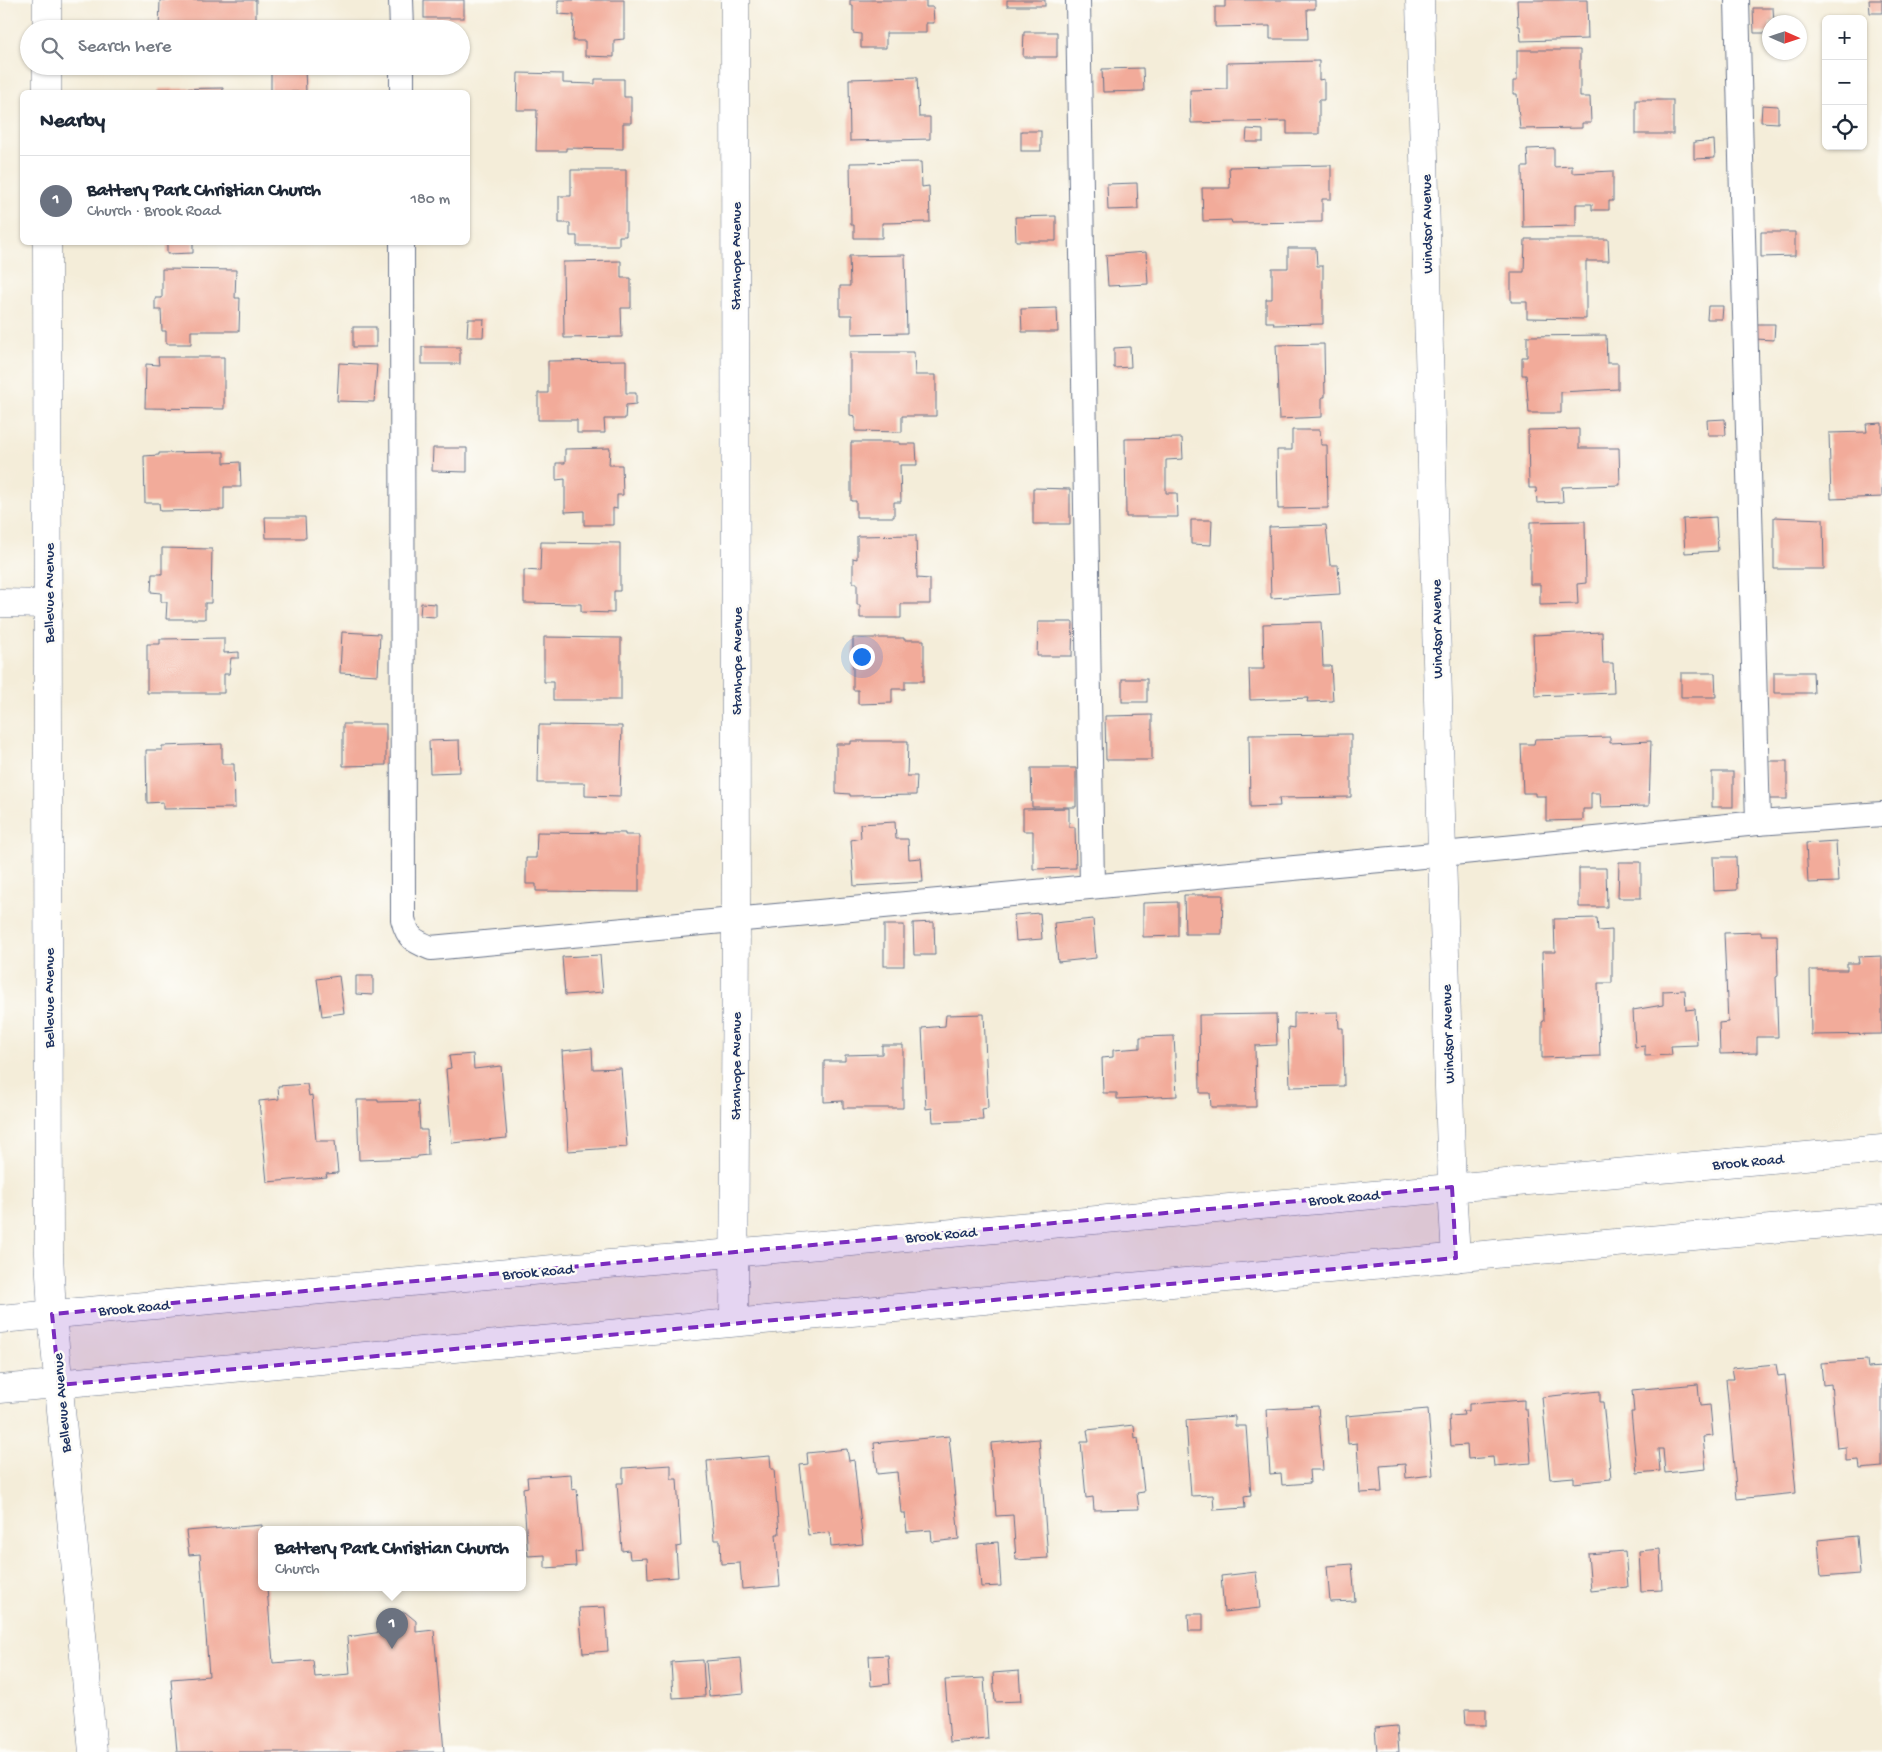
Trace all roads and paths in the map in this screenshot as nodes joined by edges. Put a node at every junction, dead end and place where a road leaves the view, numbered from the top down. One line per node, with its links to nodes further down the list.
1 (47, 0): 7 (street)
2 (402, 0): 8 (lane)
3 (735, 0): 21 (street, Stanhope Avenue)
4 (1078, 0): 20 (lane)
5 (1420, 0): 19 (street, Windsor Avenue)
6 (1737, 0): 18 (lane)
7 (47, 20)
8 (402, 20)
9 (47, 75): 11 (street)
10 (402, 75): 12 (lane)
11 (47, 90)
12 (402, 90)
13 (47, 245): 16 (street, Bellevue Avenue)
14 (402, 245): 21 (lane)
15 (0, 603): 16 (street)
16 (48, 604): 27 (street, Bellevue Avenue)
17 (1882, 814): 18 (lane)
18 (1758, 823): 19 (lane)
19 (1442, 854): 20 (lane); 23 (street, Windsor Avenue)
20 (1092, 886): 21 (lane)
21 (736, 920): 25 (street, Stanhope Avenue)
22 (1882, 1149): 23 (street, Brook Road)
23 (1452, 1188): 25 (street, Brook Road); 26 (street, Windsor Avenue)
24 (1882, 1219): 26 (street)
25 (733, 1253): 27 (street, Brook Road); 29 (street, Stanhope Avenue)
26 (1456, 1258): 29 (street)
27 (52, 1314): 28 (street, Brook Road); 30 (street, Bellevue Avenue)
28 (0, 1319)
29 (734, 1322): 30 (street)
30 (59, 1385): 31 (street); 32 (street, Bellevue Avenue)
31 (0, 1389)
32 (93, 1752)

